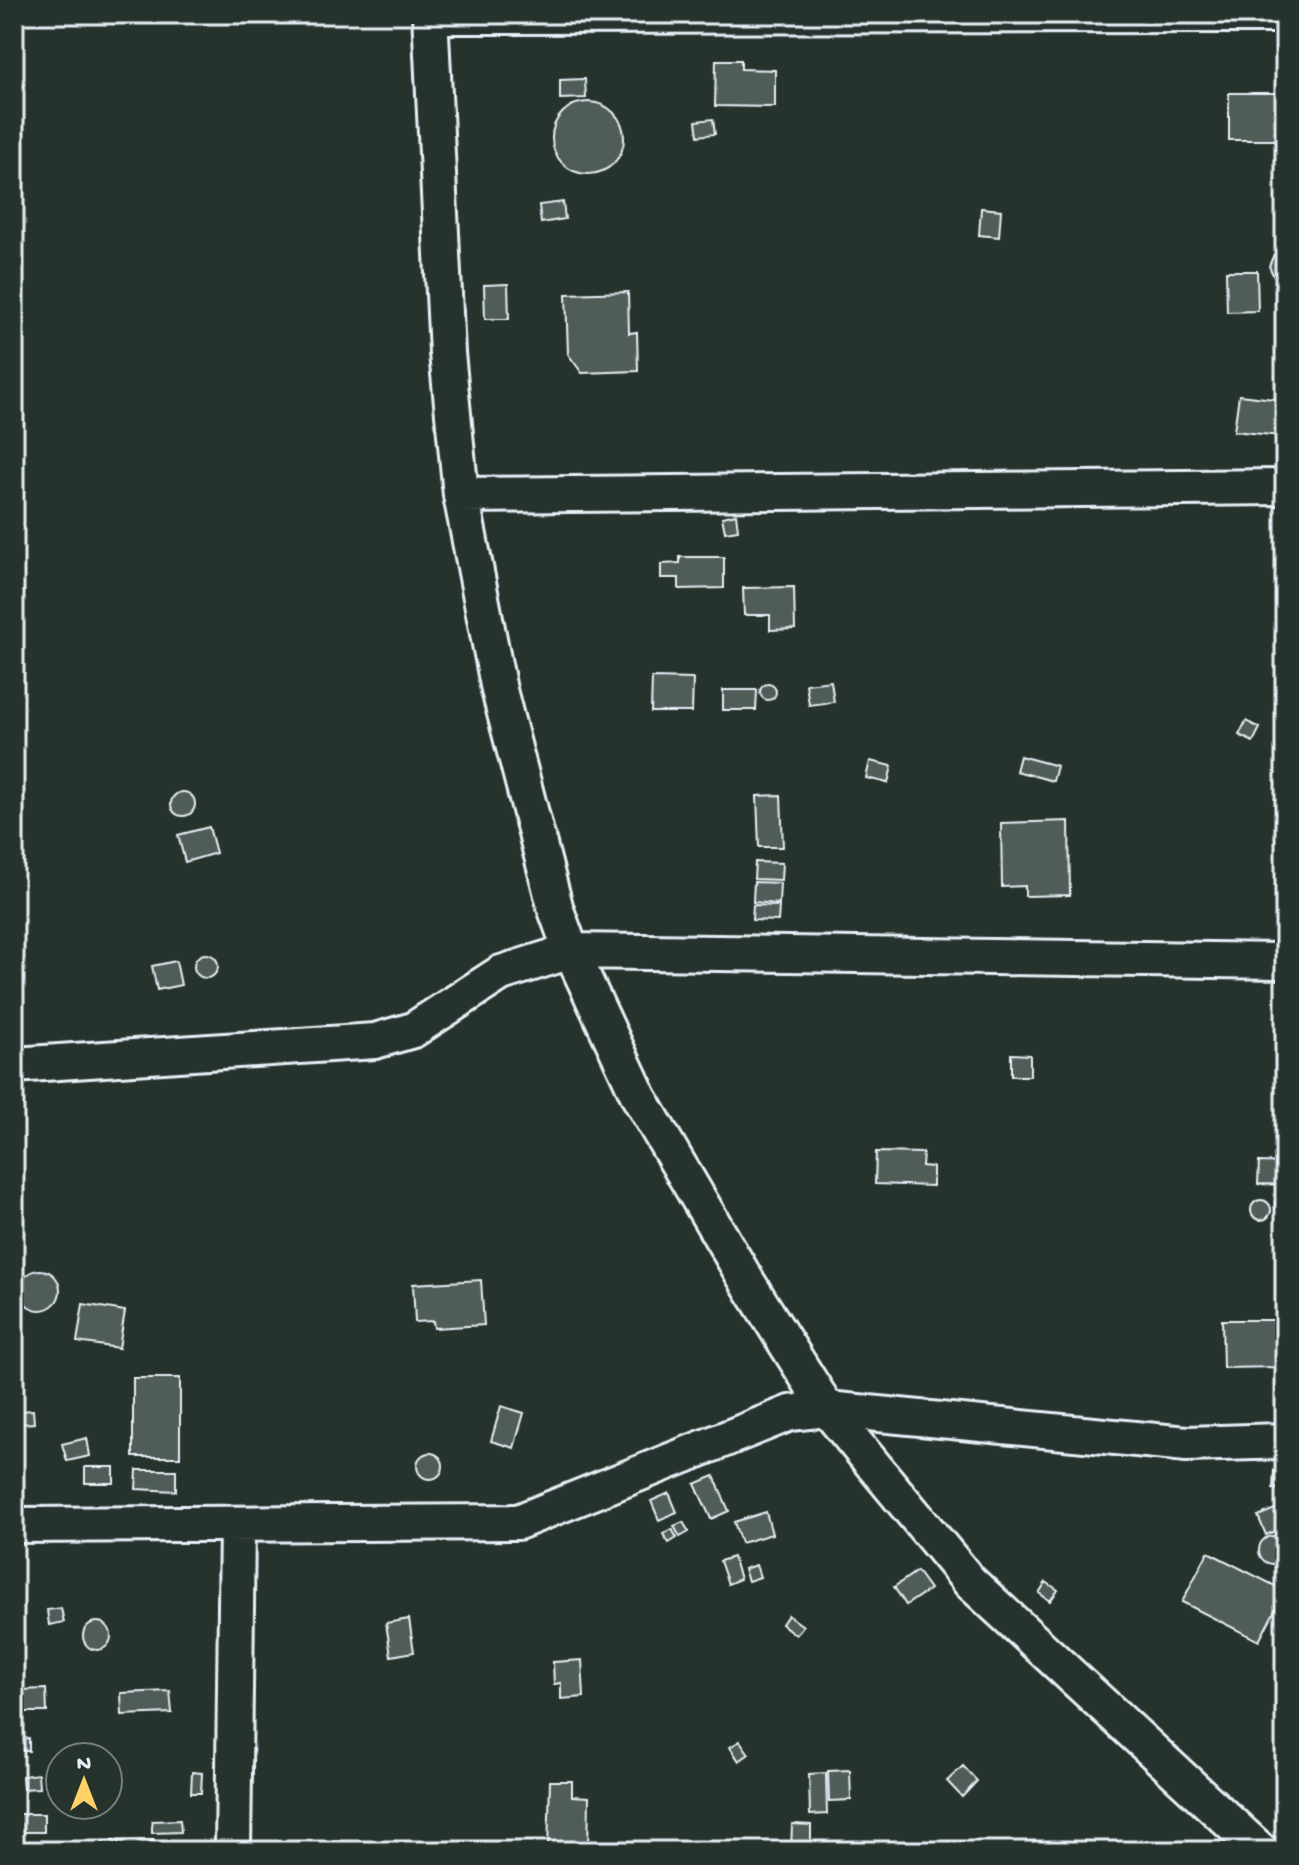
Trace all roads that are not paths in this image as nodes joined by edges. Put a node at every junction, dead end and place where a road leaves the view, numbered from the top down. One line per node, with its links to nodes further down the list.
1 (430, 15): 2 (street); 4 (street)
2 (1285, 15)
3 (1285, 487): 4 (street)
4 (461, 495): 5 (street)
5 (571, 951): 6 (street); 7 (street); 8 (street)
6 (1285, 961)
7 (14, 1065)
8 (827, 1409): 9 (street); 11 (street); 13 (street)
9 (1285, 1441)
10 (14, 1525): 11 (street)
11 (237, 1525): 12 (street)
12 (233, 1851)
13 (1261, 1851)

